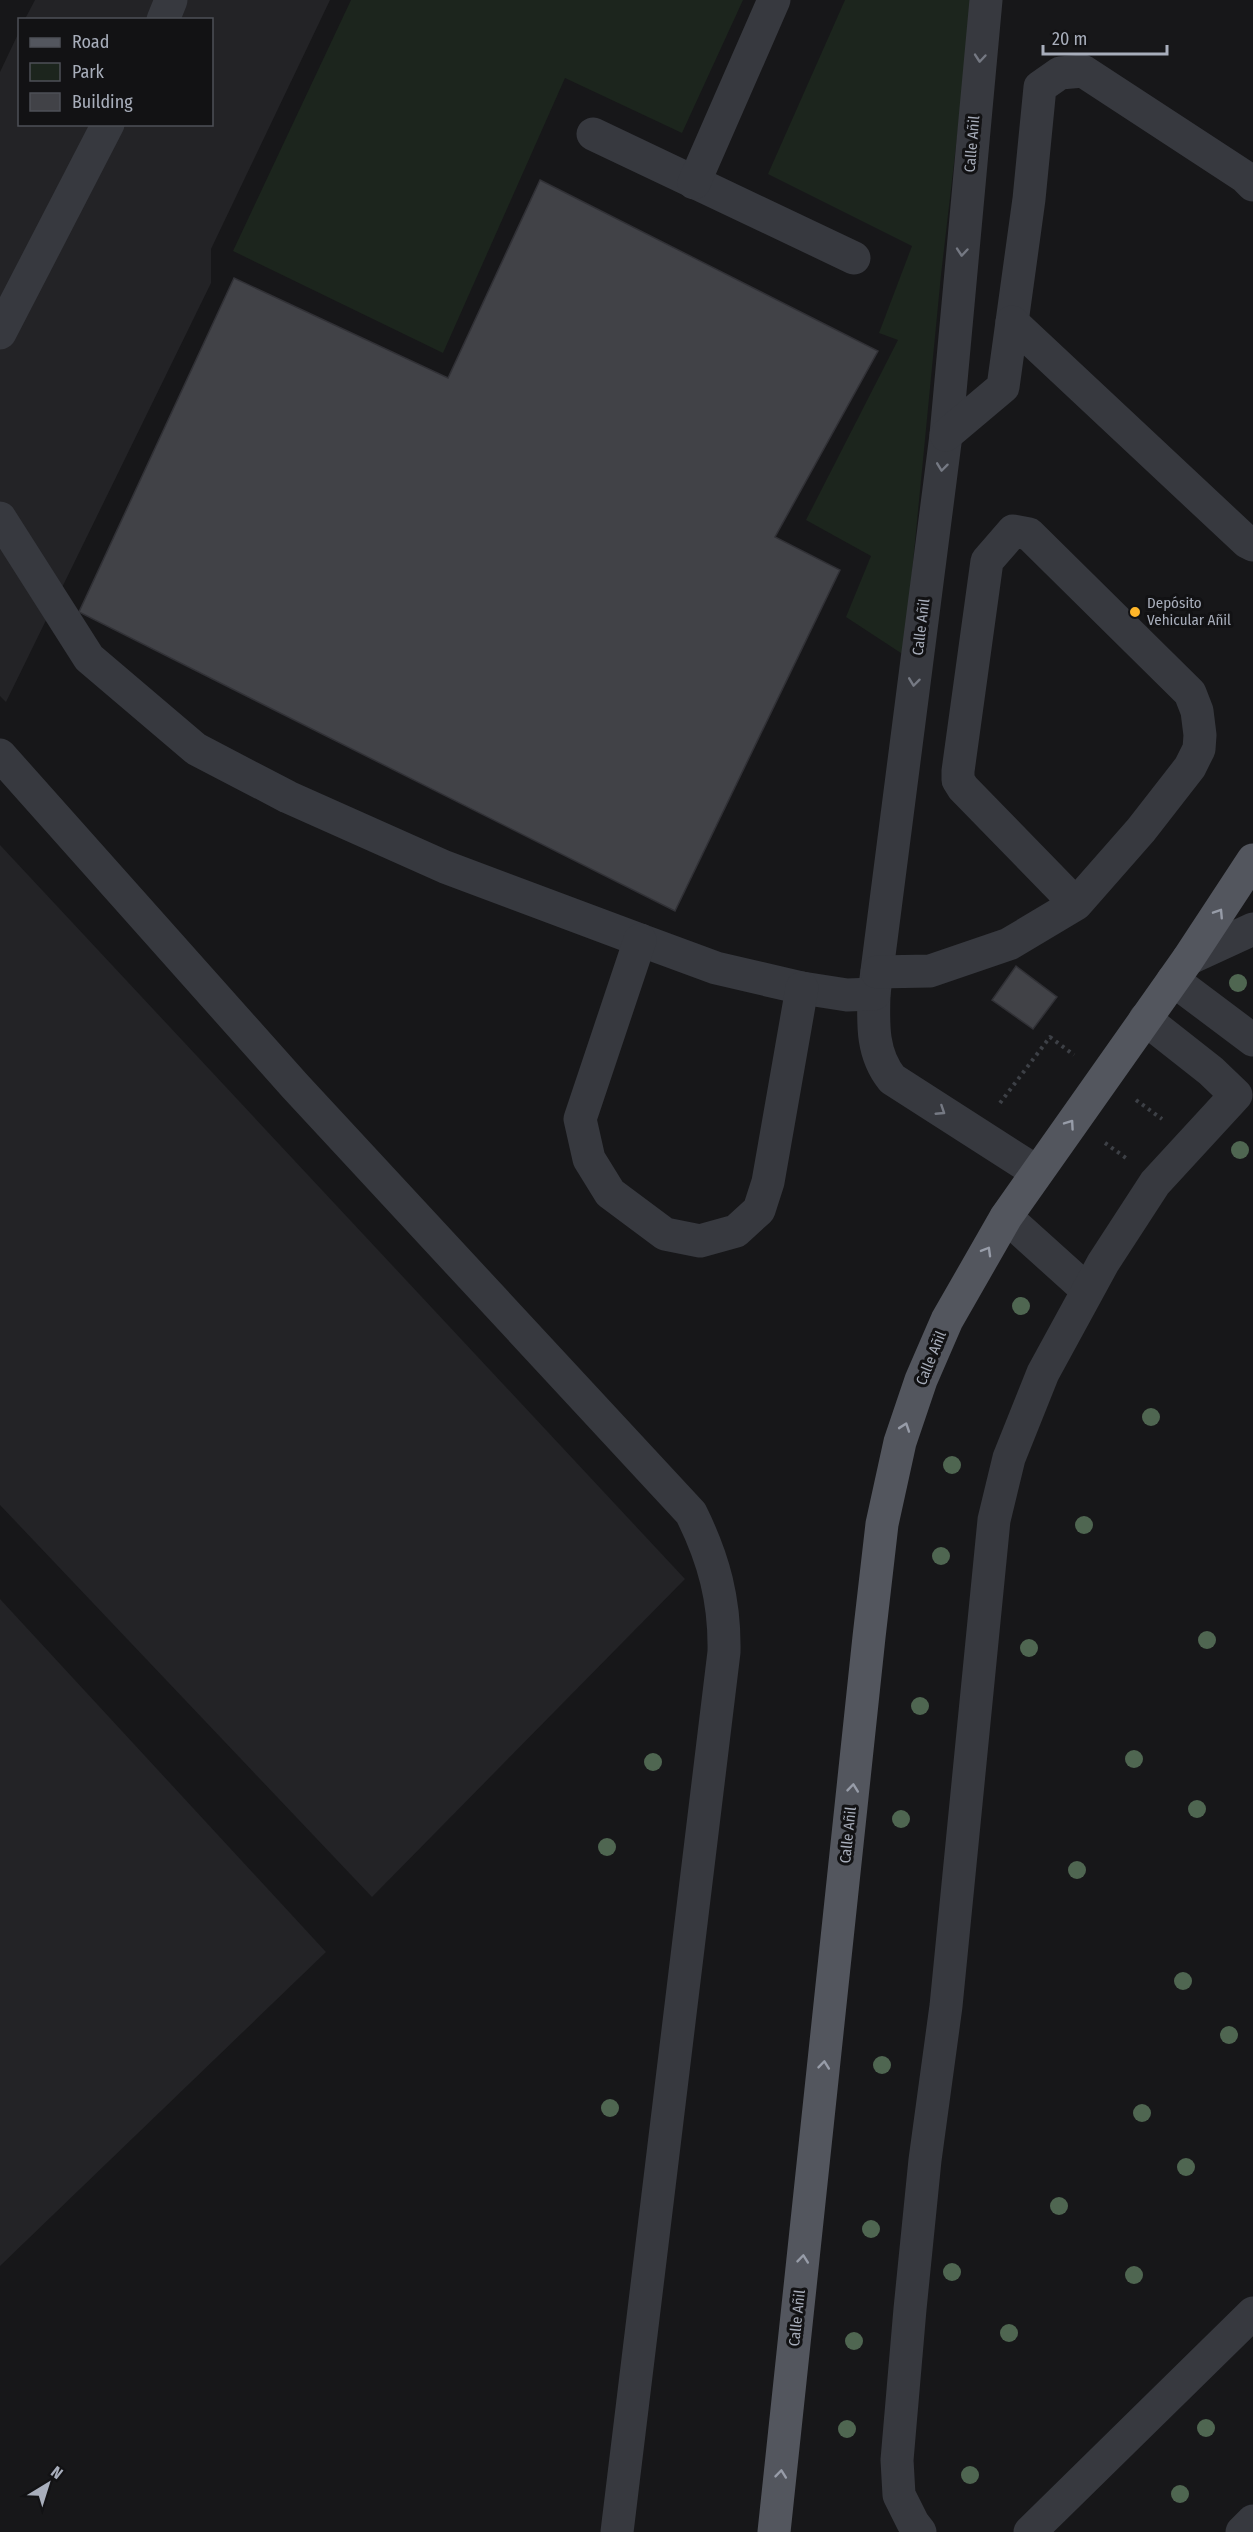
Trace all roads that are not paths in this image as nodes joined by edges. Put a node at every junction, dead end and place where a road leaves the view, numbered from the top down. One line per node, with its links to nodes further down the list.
1 (171, 0): 4 (street)
2 (774, 0): 7 (street)
3 (986, 0): 12 (street, Calle Añil, one-way to 12)
4 (164, 18)
5 (107, 126): 11 (street)
6 (593, 134): 7 (street)
7 (694, 183): 9 (street)
8 (1253, 185): 10 (street)
9 (854, 258)
10 (1012, 322): 12 (street); 14 (street)
11 (0, 333)
12 (946, 435): 21 (street, Calle Añil, one-way to 21)
13 (0, 518): 19 (street)
14 (1253, 544)
15 (0, 755): 30 (street)
16 (1253, 860): 20 (main road, Calle Añil, one-way to 16)
17 (1076, 904): 17 (street); 21 (street)
18 (1253, 929): 20 (street)
19 (640, 940): 22 (street); 22 (street)
20 (1181, 970): 23 (main road, Calle Añil); 24 (street)
21 (875, 983): 22 (street); 25 (street, Calle Añil, one-way to 25)
22 (802, 988)
23 (1145, 1018): 25 (main road, Calle Añil, one-way to 23); 27 (street)
24 (1253, 1040)
25 (1037, 1172): 26 (main road, Calle Añil)
26 (1006, 1217): 27 (street); 31 (main road, Calle Añil, one-way to 26)
27 (1087, 1290): 32 (street)
28 (1253, 2313): 33 (street)
29 (1253, 2521): 34 (street)
30 (618, 2532)
31 (774, 2532)
32 (920, 2532)
33 (1030, 2532)
34 (1242, 2532)

